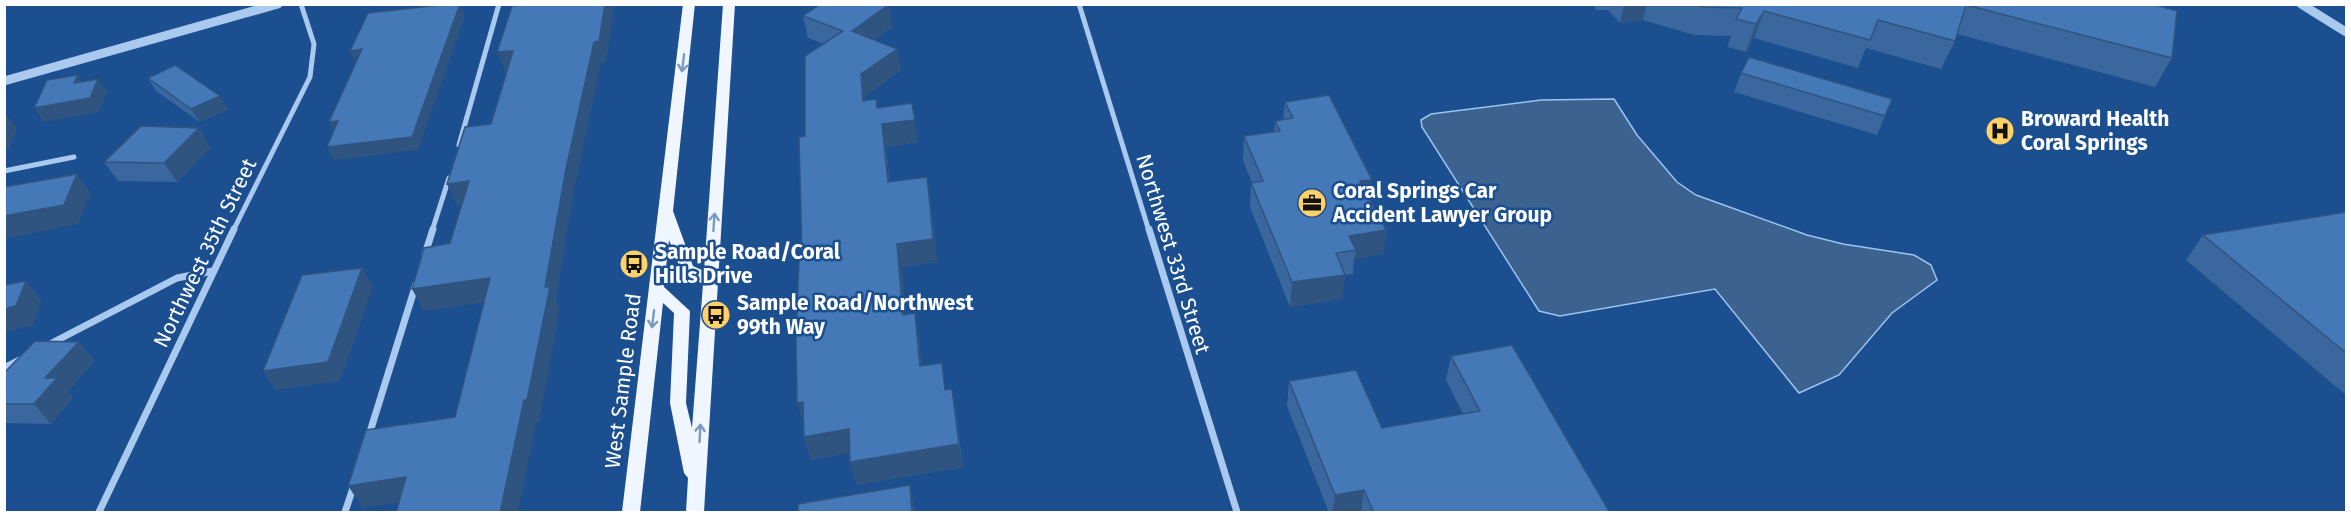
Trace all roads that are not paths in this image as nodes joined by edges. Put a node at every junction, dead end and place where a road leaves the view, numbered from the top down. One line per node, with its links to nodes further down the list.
1 (278, 4): 9 (street)
2 (301, 4): 16 (street, Northwest 35th Street)
3 (499, 4): 10 (street)
4 (689, 4): 14 (main road, West Sample Road, one-way to 14)
5 (729, 4): 18 (main road, one-way to 5)
6 (1079, 4): 30 (street, Northwest 33rd Street)
7 (2301, 4): 8 (street)
8 (2346, 32)
9 (4, 81)
10 (458, 151)
11 (74, 157): 12 (street)
12 (4, 171)
13 (451, 173): 15 (street)
14 (666, 210): 18 (main road); 19 (main road, West Sample Road)
15 (424, 260)
16 (213, 271): 20 (street); 26 (street, Northwest 35th Street)
17 (420, 271): 23 (street)
18 (710, 281): 25 (main road, one-way to 18)
19 (657, 289): 25 (main road); 28 (main road, West Sample Road, one-way to 28)
20 (45, 346)
21 (25, 357): 22 (street)
22 (4, 368)
23 (365, 447)
24 (355, 480): 27 (street)
25 (697, 488): 29 (main road)
26 (99, 513)
27 (345, 513)
28 (631, 513)
29 (695, 513)
30 (1237, 513)

